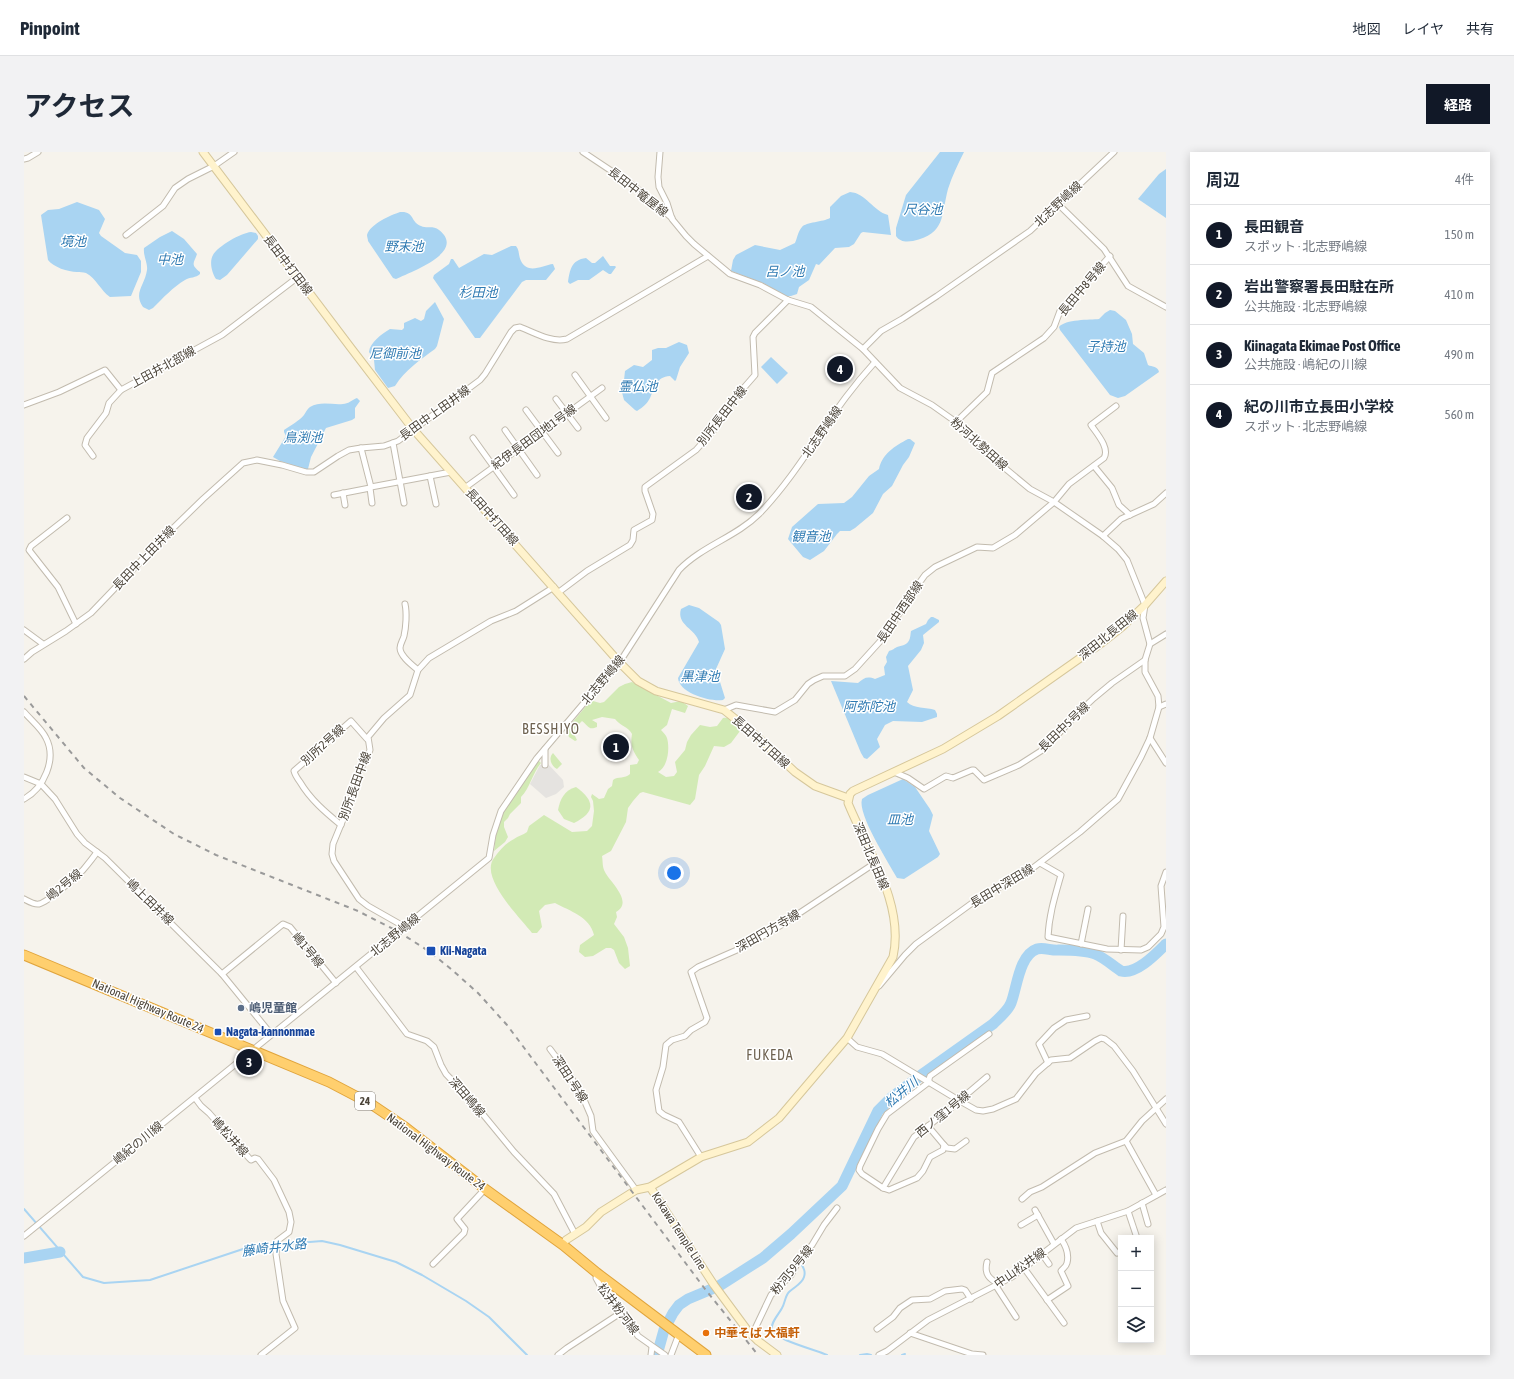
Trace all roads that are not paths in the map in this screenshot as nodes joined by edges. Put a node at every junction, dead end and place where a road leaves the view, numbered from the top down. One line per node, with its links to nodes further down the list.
1 (38, 152): 7 (street)
2 (202, 152): 8 (street, 長田中打田線)
3 (234, 152): 8 (street)
4 (583, 152): 10 (street, 長田中篭屋線)
5 (660, 152): 10 (street, 粉河北勢田線)
6 (1114, 152): 9 (street, 北志野嶋線)
7 (24, 159)
8 (214, 166): 11 (street); 14 (street, 長田中打田線)
9 (1058, 204): 13 (street); 17 (street, 北志野嶋線)
10 (672, 218): 12 (street, 粉河北勢田線)
11 (126, 235)
12 (708, 256): 15 (street, 粉河北勢田線); 31 (street, 長田中上田井線)
13 (1110, 256): 16 (street); 29 (street, 長田中8号線)
14 (298, 277): 21 (street, 上田井北部線); 31 (street, 長田中打田線)
15 (788, 300): 17 (street, 粉河北勢田線); 61 (street, 別所長田中線)
16 (1166, 307)
17 (863, 349): 18 (street, 粉河北勢田線)
18 (874, 362): 29 (street, 粉河北勢田線); 71 (street, 北志野嶋線)
19 (574, 375): 22 (street)
20 (602, 388): 22 (street, 紀伊長田団地1号線)
21 (121, 390): 24 (street, 上田井北部線); 39 (street)
22 (590, 396): 27 (street, 紀伊長田団地1号線); 28 (street)
23 (556, 399): 27 (street)
24 (24, 405)
25 (1116, 406): 41 (street, 長田中西部線)
26 (526, 410): 33 (street)
27 (567, 413): 30 (street); 33 (street, 紀伊長田団地1号線)
28 (606, 418)
29 (956, 422): 52 (street, 粉河北勢田線)
30 (578, 428)
31 (414, 429): 35 (street, 長田中上田井線); 42 (street, 長田中打田線)
32 (505, 430): 37 (street)
33 (542, 431): 37 (street, 紀伊長田団地1号線); 38 (street)
34 (473, 438): 40 (street)
35 (393, 443): 36 (street, 長田中上田井線); 45 (street)
36 (361, 448): 46 (street); 64 (street, 長田中上田井線)
37 (518, 448): 40 (street, 紀伊長田団地1号線); 43 (street)
38 (558, 452)
39 (93, 456)
40 (494, 466): 47 (street, 紀伊長田団地1号線); 51 (street)
41 (1094, 466): 52 (street, 長田中西部線); 57 (street)
42 (451, 472): 44 (street); 47 (street, 長田中打田線)
43 (537, 475)
44 (430, 476): 45 (street); 55 (street)
45 (400, 481): 46 (street); 53 (street)
46 (370, 487): 48 (street); 54 (street)
47 (466, 487): 61 (street, 長田中打田線)
48 (343, 493): 50 (street); 56 (street)
49 (1166, 493): 57 (street)
50 (334, 495)
51 (514, 495)
52 (1054, 502): 59 (street, 粉河北勢田線); 75 (street, 長田中西部線)
53 (404, 503)
54 (372, 504)
55 (436, 504)
56 (345, 505)
57 (1130, 515): 59 (street)
58 (67, 518): 64 (street)
59 (1102, 536): 63 (street, 粉河北勢田線)
60 (1166, 581): 63 (street, 深田北長田線)
61 (556, 590): 71 (street, 長田中打田線); 72 (street, 別所長田中線)
62 (404, 604): 72 (street)
63 (1145, 605): 68 (street, 粉河北勢田線); 82 (street, 深田北長田線)
64 (76, 624): 67 (street, 長田中上田井線)
65 (24, 630): 67 (street)
66 (1166, 634): 68 (street)
67 (42, 644): 69 (street, 長田中上田井線)
68 (1150, 644): 70 (street)
69 (24, 659)
70 (1145, 660): 74 (street); 82 (street, 長田中5号線)
71 (619, 662): 75 (street, 長田中打田線); 79 (street, 北志野嶋線)
72 (418, 670): 78 (street, 別所長田中線)
73 (1166, 704): 74 (street)
74 (1159, 707): 77 (street)
75 (724, 710): 85 (street, 長田中打田線)
76 (24, 712): 84 (street)
77 (1150, 738): 80 (street); 90 (street, 長田中深田線)
78 (367, 739): 87 (street, 別所長田中線); 87 (street, 別所2号線)
79 (545, 749): 81 (street); 95 (street, 北志野嶋線)
80 (1166, 763)
81 (545, 765)
82 (894, 772): 85 (street, 深田北長田線)
83 (24, 778): 84 (street, 嶋上田井線)
84 (41, 784): 86 (street); 88 (street, 嶋上田井線)
85 (848, 798): 89 (street, 深田北長田線)
86 (24, 799)
87 (341, 825): 95 (street, 別所長田中線)
88 (97, 852): 92 (street, 嶋2号線); 100 (street, 嶋上田井線)
89 (875, 863): 102 (street, 深田北長田線); 121 (street, 深田円方寺線)
90 (1040, 863): 96 (street); 102 (street, 長田中深田線)
91 (1166, 872): 97 (street)
92 (24, 899)
93 (1088, 909): 96 (street)
94 (1123, 916): 97 (street)
95 (405, 927): 99 (street, 北志野嶋線)
96 (1081, 944): 97 (street)
97 (1121, 950)
98 (24, 955): 108 (highway, National Highway Route 24 / 24)
99 (356, 967): 101 (street, 北志野嶋線); 135 (street, 深田嶋線)
100 (222, 974): 101 (street, 嶋1号線); 104 (street, 嶋上田井線)
101 (336, 983): 104 (street, 北志野嶋線)
102 (874, 990): 106 (street, 深田北長田線)
103 (1088, 1016): 109 (street)
104 (271, 1034): 108 (street, 北志野嶋線)
105 (989, 1034): 111 (street)
106 (847, 1038): 111 (street); 121 (street, 深田北長田線)
107 (550, 1049): 125 (street, 深田1号線)
108 (252, 1050): 112 (street, 嶋紀の川線); 124 (highway, National Highway Route 24 / 24)
109 (1048, 1063): 114 (street); 115 (street)
110 (987, 1077): 114 (street, 西ノ窪1号線)
111 (929, 1082): 114 (street); 123 (street)
112 (195, 1098): 137 (street, 嶋紀の川線); 159 (street, 嶋松井線)
113 (1166, 1099): 115 (street)
114 (960, 1101): 117 (street, 西ノ窪1号線)
115 (1156, 1108): 116 (street); 119 (street)
116 (1166, 1124)
117 (928, 1126): 120 (street); 123 (street, 西ノ窪1号線)
118 (966, 1141): 120 (street)
119 (1126, 1141): 127 (street); 128 (street)
120 (944, 1145): 123 (street)
121 (701, 1157): 122 (street, 深田北長田線)
122 (650, 1187): 125 (street, Kokawa Temple Line); 157 (street, Kokawa Temple Line)
123 (883, 1188)
124 (485, 1189): 140 (highway, National Highway Route 24 / 24); 144 (street)
125 (636, 1190): 135 (street, Kokawa Temple Line)
126 (1166, 1190): 127 (street, 中山松井線)
127 (1156, 1195): 129 (street, 中山松井線)
128 (1022, 1199)
129 (1142, 1204): 131 (street, 中山松井線); 133 (street)
130 (837, 1208): 157 (street, 粉河59号線)
131 (1128, 1211): 132 (street, 中山松井線); 136 (street)
132 (1096, 1221): 138 (street, 中山松井線); 141 (street)
133 (1148, 1224)
134 (1021, 1225): 139 (street)
135 (575, 1234): 140 (street, Kokawa Temple Line)
136 (1136, 1235)
137 (24, 1236)
138 (1061, 1238): 139 (street, 中山松井線); 150 (street)
139 (1054, 1244): 142 (street, 中山松井線)
140 (563, 1245): 147 (highway, National Highway Route 24 / 24)
141 (1117, 1253)
142 (1042, 1254): 145 (street); 146 (street, 中山松井線)
143 (987, 1262): 148 (street)
144 (433, 1264)
145 (1049, 1264)
146 (1024, 1268): 148 (street, 中山松井線); 150 (street)
147 (597, 1273): 151 (street, 松井粉河線); 155 (highway, National Highway Route 24 / 24)
148 (997, 1285): 149 (street, 中山松井線); 152 (street)
149 (971, 1299): 154 (street); 156 (street, 中山松井線)
150 (1047, 1300): 153 (street)
151 (622, 1312): 158 (street, 松井粉河線); 160 (street)
152 (1016, 1317)
153 (1064, 1323)
154 (877, 1329)
155 (677, 1333): 163 (street); 164 (highway, National Highway Route 24 / 24)
156 (910, 1333): 166 (street, 中山松井線); 167 (street)
157 (752, 1335): 165 (street, Kokawa Temple Line)
158 (654, 1348): 161 (street); 162 (street, 松井粉河線)
159 (261, 1355)
160 (558, 1355)
161 (651, 1355)
162 (665, 1355)
163 (671, 1355)
164 (706, 1355)
165 (777, 1355)
166 (879, 1355)
167 (983, 1355)

